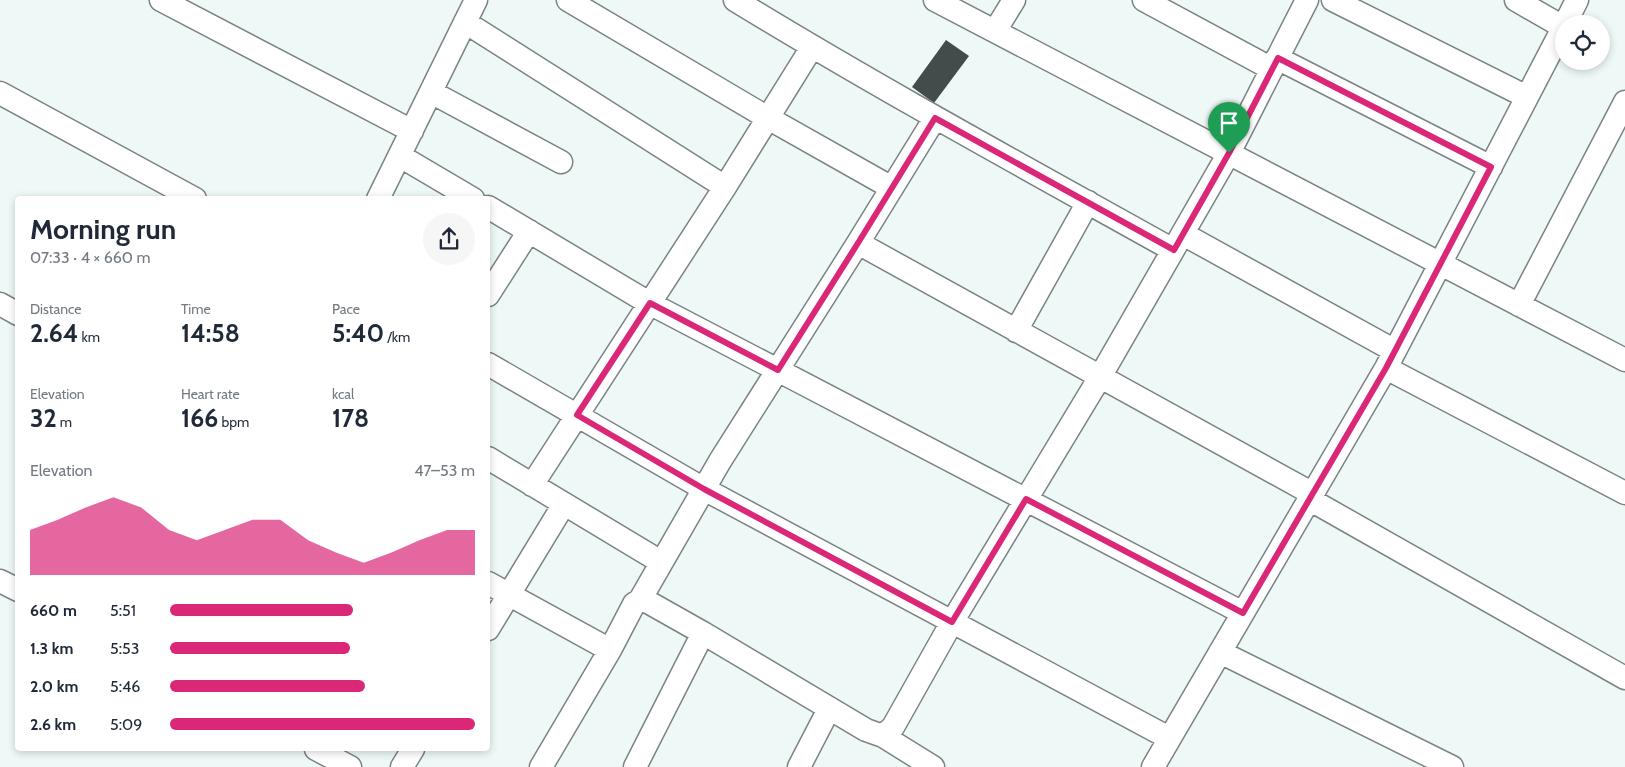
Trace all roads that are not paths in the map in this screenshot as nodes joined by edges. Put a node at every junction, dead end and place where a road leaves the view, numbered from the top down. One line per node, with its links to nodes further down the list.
1 (161, 0): 24 (street)
2 (568, 0): 22 (street)
3 (735, 0): 16 (street)
4 (936, 0): 14 (street)
5 (1014, 0): 14 (street)
6 (1144, 0): 17 (street)
7 (1307, 0): 17 (street)
8 (1333, 0): 20 (street)
9 (1516, 0): 13 (street)
10 (1577, 0): 12 (street)
11 (469, 7): 18 (street); 29 (street)
12 (1569, 15)
13 (1555, 20)
14 (996, 31): 25 (street)
15 (1555, 43): 20 (street)
16 (812, 47): 22 (street); 23 (street)
17 (1275, 64): 25 (street); 28 (street)
18 (431, 92): 24 (street); 27 (street)
19 (0, 93): 31 (street)
20 (1527, 97): 28 (street)
21 (1625, 102): 43 (street)
22 (768, 118): 29 (street); 30 (street)
23 (935, 118): 30 (street); 34 (street)
24 (412, 131): 26 (street)
25 (1229, 153): 37 (street); 39 (street)
26 (400, 156): 32 (street); 33 (street)
27 (561, 162)
28 (1491, 167): 39 (street)
29 (725, 187): 41 (street)
30 (892, 188): 38 (street)
31 (189, 196)
32 (380, 196)
33 (468, 196)
34 (1088, 202): 37 (street); 45 (street)
35 (490, 208): 36 (street)
36 (529, 231): 40 (street); 41 (street)
37 (1178, 242): 46 (street); 50 (street)
38 (858, 243): 45 (street); 49 (street)
39 (1441, 264): 43 (street); 46 (street)
40 (490, 292)
41 (650, 303): 49 (street); 51 (street)
42 (0, 304): 44 (street)
43 (1519, 305): 47 (street)
44 (15, 312)
45 (1016, 331): 50 (street)
46 (1391, 359): 55 (street); 56 (street)
47 (1625, 360)
48 (490, 365): 51 (street)
49 (778, 370): 54 (street); 57 (street)
50 (1100, 377): 56 (street); 57 (street)
51 (577, 415): 53 (street); 54 (street)
52 (490, 459): 53 (street)
53 (532, 485): 58 (street)
54 (704, 489): 59 (street); 66 (street)
55 (1625, 493)
56 (1311, 496): 65 (street); 71 (street)
57 (1026, 499): 65 (street); 66 (street)
58 (564, 504): 59 (street); 63 (street)
59 (661, 562): 64 (street)
60 (0, 581): 62 (street)
61 (490, 584): 63 (street)
62 (15, 588)
63 (509, 596): 67 (street); 69 (street)
64 (640, 600): 68 (street); 69 (street)
65 (1243, 613): 70 (street)
66 (952, 622): 73 (street); 74 (street)
67 (490, 627)
68 (703, 633): 72 (street); 80 (street)
69 (610, 650): 79 (street)
70 (1220, 652): 74 (street); 84 (street)
71 (1625, 678)
72 (830, 710): 73 (street); 81 (street)
73 (883, 736): 82 (street)
74 (1169, 738): 83 (street)
75 (320, 751): 77 (street)
76 (412, 751): 78 (street)
77 (350, 767)
78 (402, 767)
79 (541, 767)
80 (635, 767)
81 (799, 767)
82 (933, 767)
83 (1153, 767)
84 (1452, 767)

